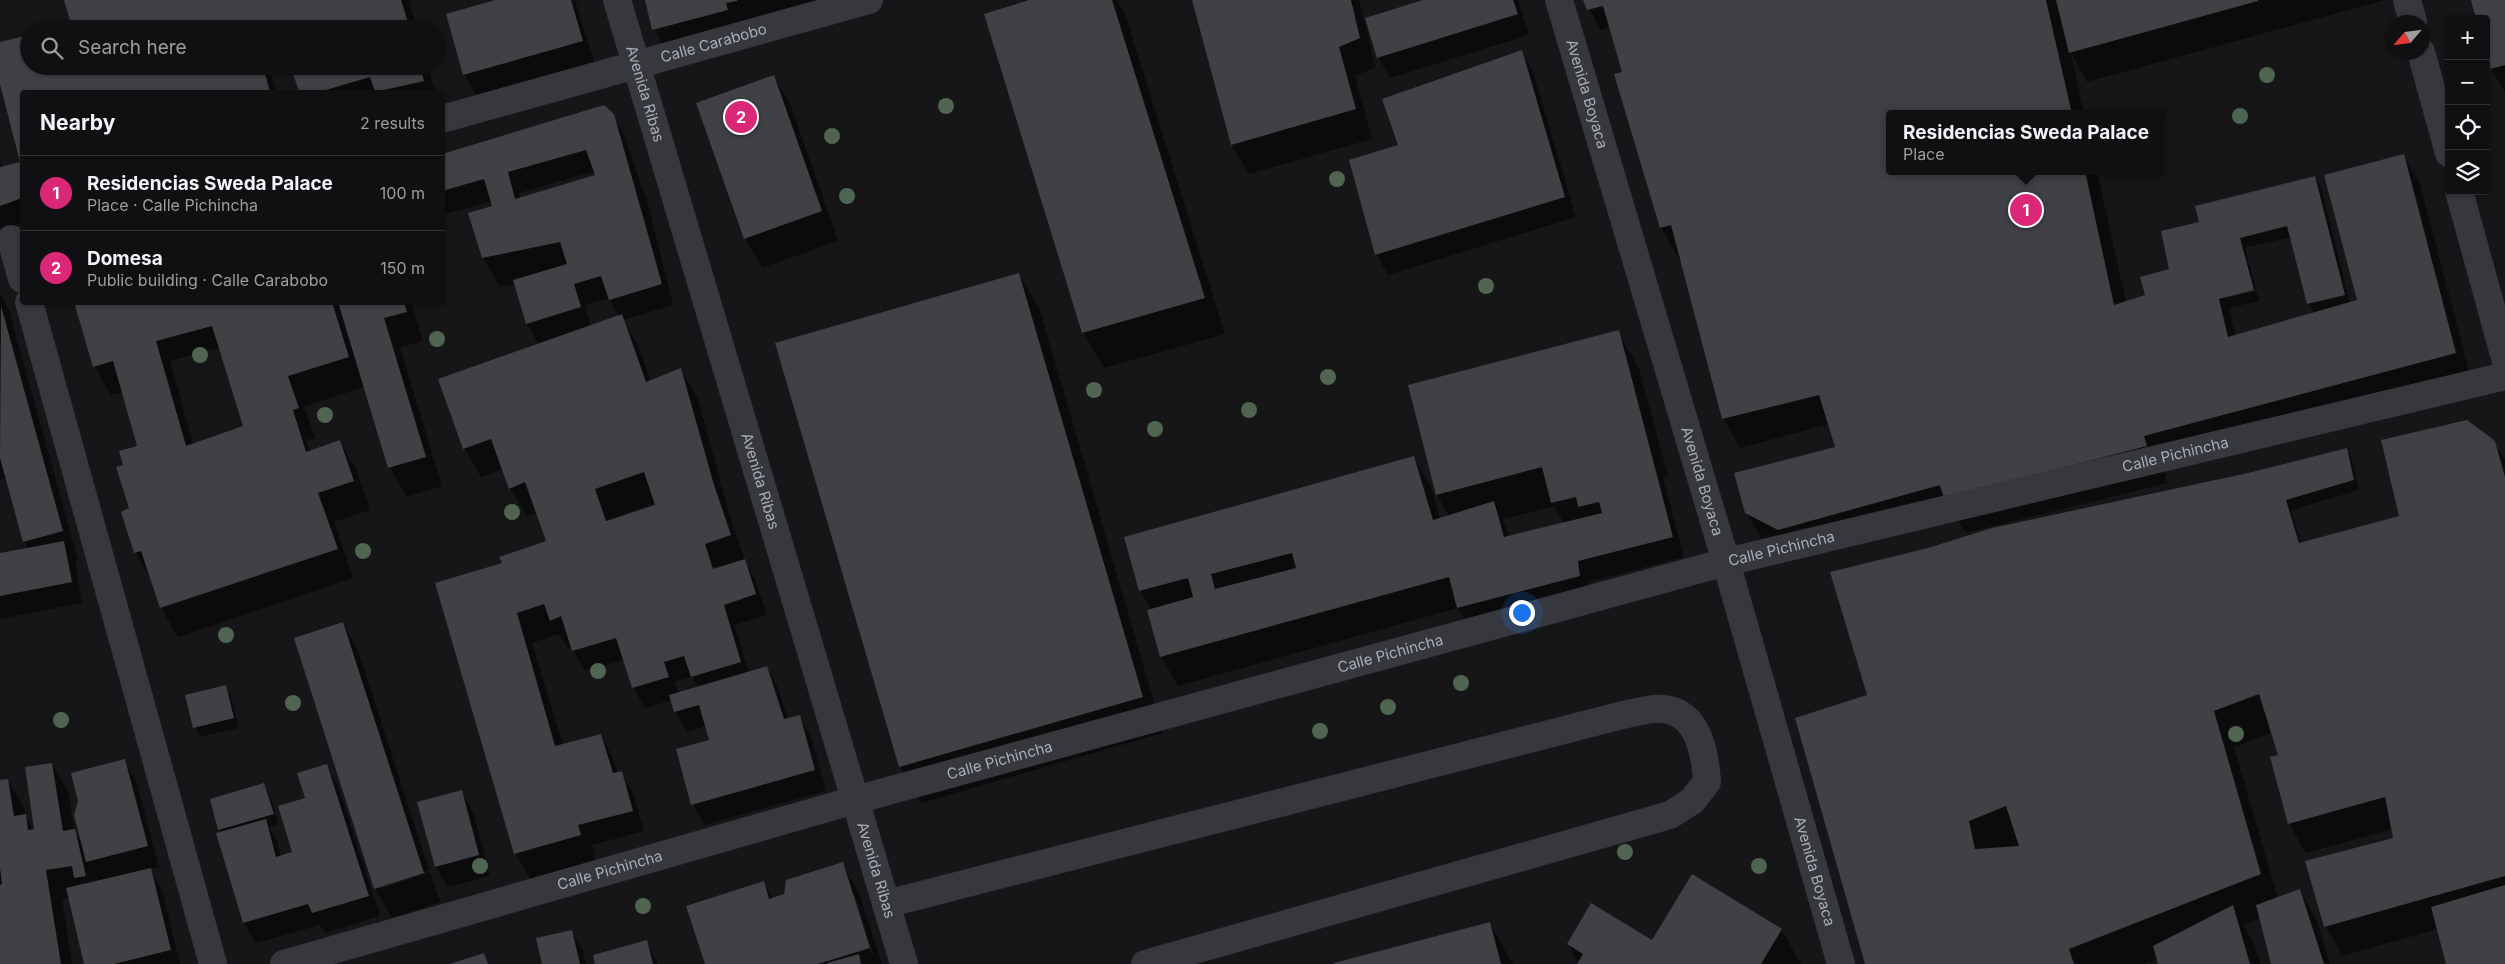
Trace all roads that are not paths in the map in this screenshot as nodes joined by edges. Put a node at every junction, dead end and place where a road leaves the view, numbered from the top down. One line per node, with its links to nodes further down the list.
1 (617, 0): 7 (street, Avenida Ribas)
2 (870, 0): 7 (street, Calle Carabobo)
3 (1559, 0): 16 (street, Avenida Boyaca)
4 (2407, 0): 5 (street)
5 (2411, 15)
6 (2423, 60): 9 (street)
7 (635, 66): 8 (street, Calle Carabobo); 17 (street, Avenida Ribas)
8 (445, 118)
9 (2448, 150)
10 (2460, 195): 14 (street)
11 (11, 239): 12 (street)
12 (20, 272)
13 (30, 305): 19 (street)
14 (2505, 358)
15 (2505, 376): 16 (street, Calle Pichincha)
16 (1726, 562): 17 (street, Calle Pichincha); 23 (street, Avenida Boyaca)
17 (855, 800): 18 (street, Avenida Ribas); 20 (street, Calle Pichincha)
18 (886, 904): 21 (street, Avenida Ribas); 22 (street)
19 (213, 964)
20 (284, 964)
21 (904, 964)
22 (1145, 964)
23 (1840, 964)

